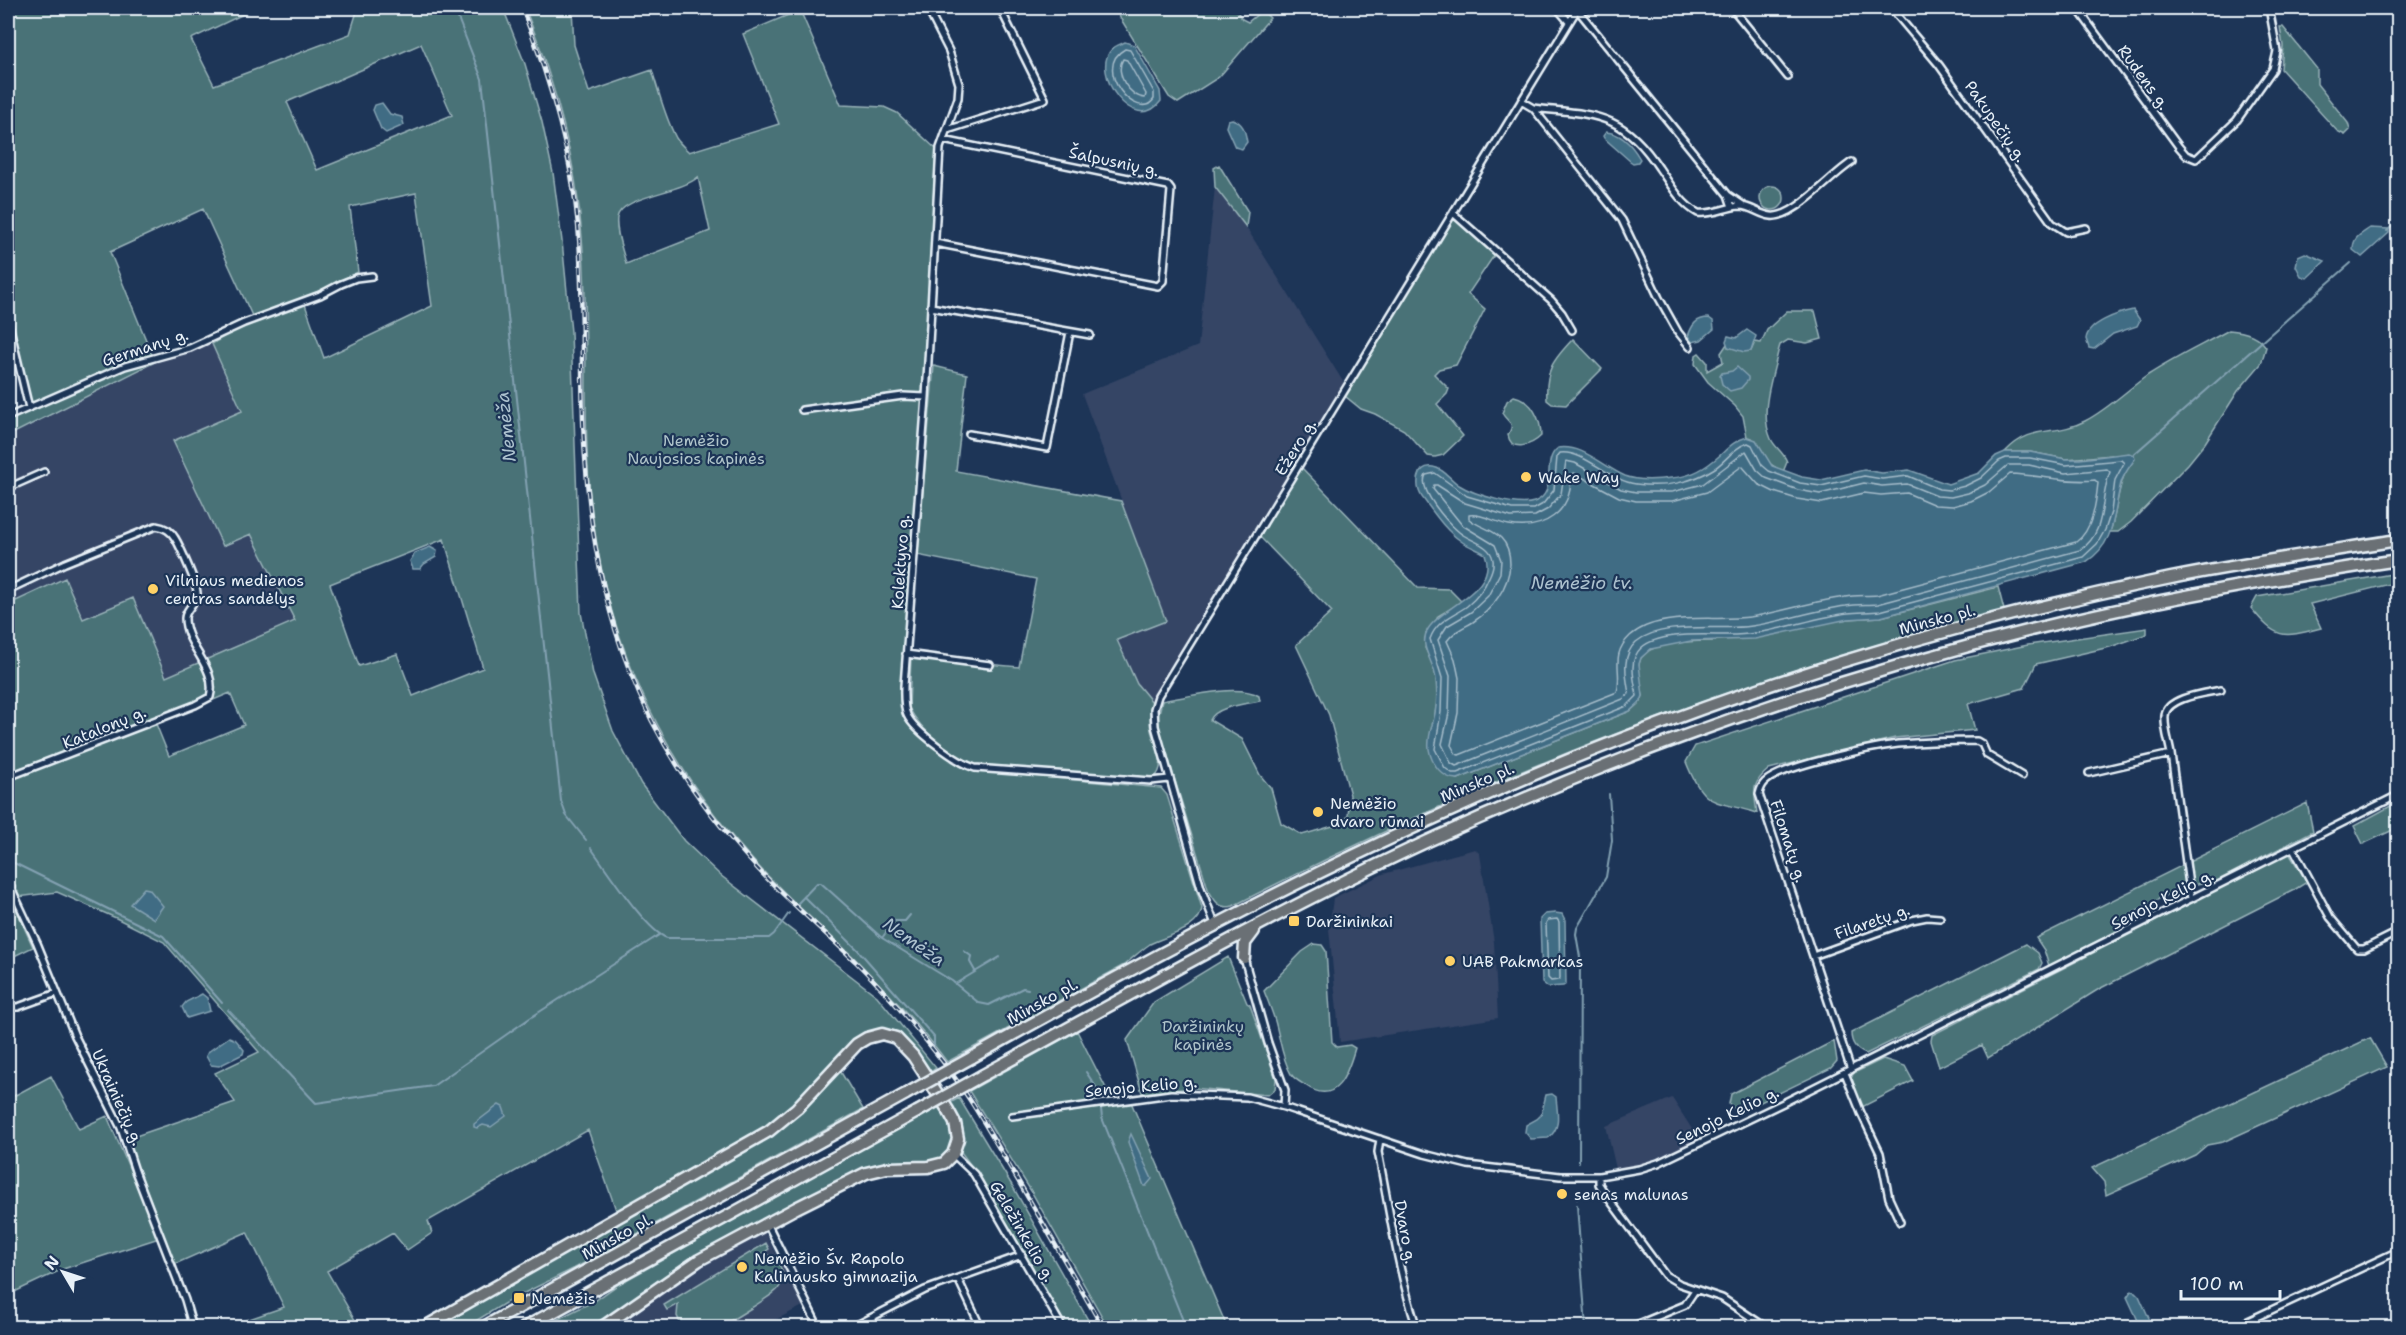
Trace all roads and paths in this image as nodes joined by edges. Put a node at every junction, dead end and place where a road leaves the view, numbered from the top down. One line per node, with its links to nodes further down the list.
1 (927, 8): 13 (street, Kolektyvo g.)
2 (1000, 8): 13 (street)
3 (1557, 8): 9 (street)
4 (1578, 8): 9 (street, Ežero g.); 16 (street)
5 (1732, 8): 10 (street)
6 (1891, 8): 20 (street, Pakupečių g.)
7 (2077, 8): 8 (street, Rudens g.)
8 (2269, 8)
9 (1569, 22): 11 (street, Ežero g.)
10 (1788, 77)
11 (1521, 101): 12 (street); 19 (street, Ežero g.)
12 (1533, 108): 18 (street); 28 (street)
13 (947, 130): 14 (street, Kolektyvo g.)
14 (943, 140): 21 (street, Kolektyvo g.); 21 (street, Šalpusnių g.)
15 (1852, 162): 17 (street)
16 (1728, 195): 17 (street); 18 (street)
17 (1744, 206): 18 (street)
18 (1732, 207)
19 (1453, 213): 25 (street); 46 (street, Ežero g.)
20 (2086, 228)
21 (935, 243): 23 (street, Kolektyvo g.)
22 (372, 276): 30 (street, Germanų g.)
23 (931, 307): 26 (street); 29 (street, Kolektyvo g.)
24 (8, 320): 30 (street)
25 (1572, 330)
26 (1070, 332): 27 (street); 33 (street)
27 (1090, 335)
28 (1690, 347)
29 (926, 398): 31 (street); 39 (street, Kolektyvo g.)
30 (29, 408): 32 (street, Germanų g.)
31 (802, 410)
32 (8, 417)
33 (969, 434)
34 (44, 472): 35 (street)
35 (8, 488)
36 (2398, 540): 52 (highway, Minsko pl.)
37 (2398, 560): 53 (highway, Minsko pl.)
38 (8, 590): 45 (street, Katalonų g.)
39 (906, 654): 40 (street); 46 (street, Kolektyvo g.)
40 (990, 664)
41 (2221, 690): 42 (street)
42 (2171, 754): 43 (street); 50 (street)
43 (2089, 773)
44 (2022, 776): 56 (street, Filomatų g.)
45 (8, 777)
46 (1169, 779): 52 (street, Ežero g.)
47 (2398, 795): 48 (street, Senojo Kelio g.)
48 (2294, 848): 50 (street, Senojo Kelio g.); 54 (street)
49 (8, 881): 58 (street, Ukrainiečių g.)
50 (2191, 899): 60 (street, Senojo Kelio g.)
51 (1940, 918): 56 (street, Filaretų g.)
52 (1215, 924): 75 (highway, Minsko pl., bridge)
53 (1258, 927): 55 (highway, Minsko pl.); 57 (highway)
54 (2398, 932)
55 (1215, 948): 57 (highway); 72 (highway, Minsko pl., bridge)
56 (1813, 956): 60 (street, Filomatų g.)
57 (1244, 958): 61 (street)
58 (57, 993): 59 (street); 73 (street, Ukrainiečių g.)
59 (8, 1007)
60 (1848, 1071): 65 (street, Senojo Kelio g.); 66 (street, Filomatų g.)
61 (1284, 1107): 62 (street, Senojo Kelio g.); 63 (street, Senojo Kelio g.)
62 (1012, 1116)
63 (1380, 1139): 65 (street, Senojo Kelio g.); 82 (street, Dvaro g.)
64 (954, 1154): 67 (highway); 69 (street, Geležinkelio g.); 74 (highway)
65 (1599, 1176): 71 (street)
66 (1900, 1222)
67 (767, 1223): 77 (highway); 78 (street)
68 (2398, 1251): 85 (street)
69 (1022, 1254): 70 (street); 81 (street, Geležinkelio g.)
70 (958, 1279): 79 (street); 80 (street)
71 (1695, 1290): 83 (street); 84 (street)
72 (538, 1323): 76 (highway, Minsko pl.)
73 (193, 1328)
74 (423, 1328)
75 (482, 1328)
76 (524, 1328)
77 (601, 1328)
78 (819, 1328)
79 (851, 1328)
80 (981, 1328)
81 (1063, 1328)
82 (1417, 1328)
83 (1629, 1328)
84 (1767, 1328)
85 (2233, 1328)

